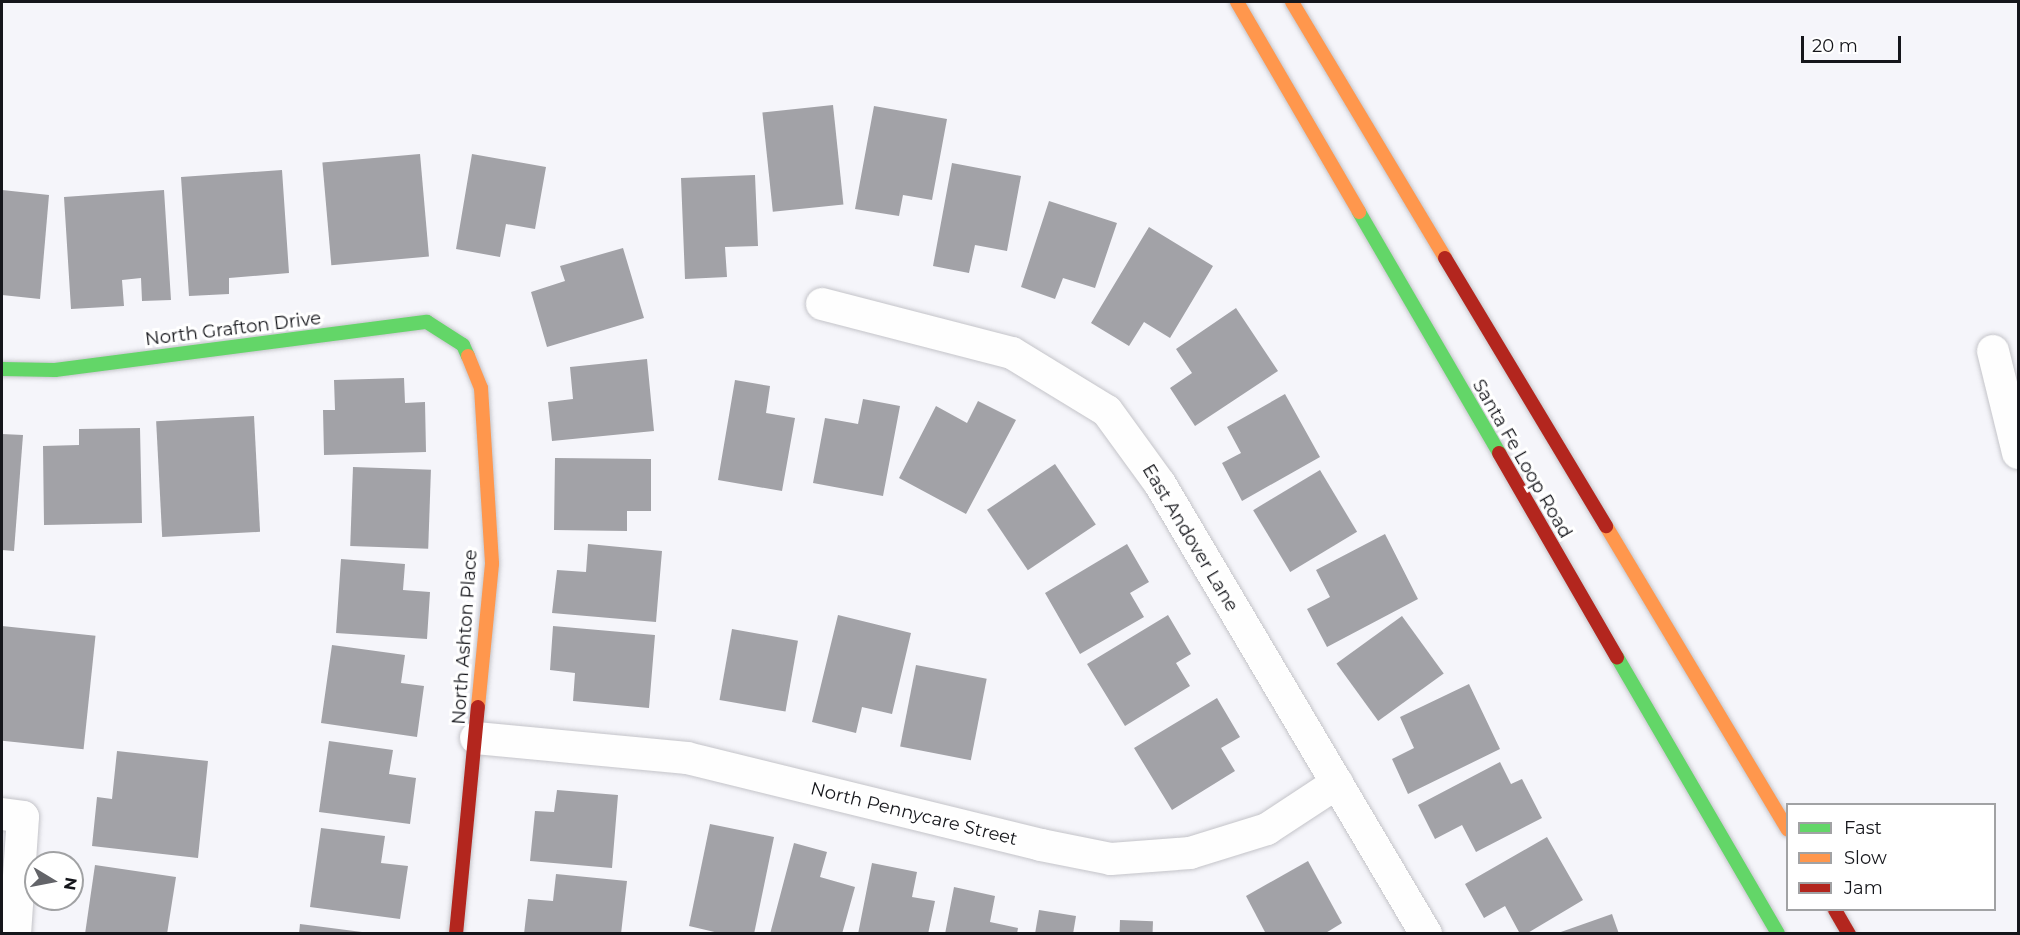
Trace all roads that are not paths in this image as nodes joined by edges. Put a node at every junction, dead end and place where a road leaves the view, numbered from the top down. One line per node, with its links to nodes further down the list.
1 (1237, 2): 16 (main road, Santa Fe Loop Road)
2 (1293, 2): 11 (main road, Santa Fe Loop Road)
3 (822, 304): 9 (street, East Andover Lane)
4 (462, 345): 6 (main road, North Grafton Drive); 8 (main road, North Ashton Place)
5 (1993, 351): 7 (street)
6 (2, 369)
7 (2019, 453)
8 (476, 738): 9 (street, North Pennycare Street); 14 (main road, North Ashton Place)
9 (1337, 783): 15 (street, East Andover Lane)
10 (2, 814): 13 (street)
11 (1786, 827)
12 (1836, 911): 17 (main road)
13 (15, 933)
14 (456, 933)
15 (1426, 933)
16 (1778, 933)
17 (1849, 933)

